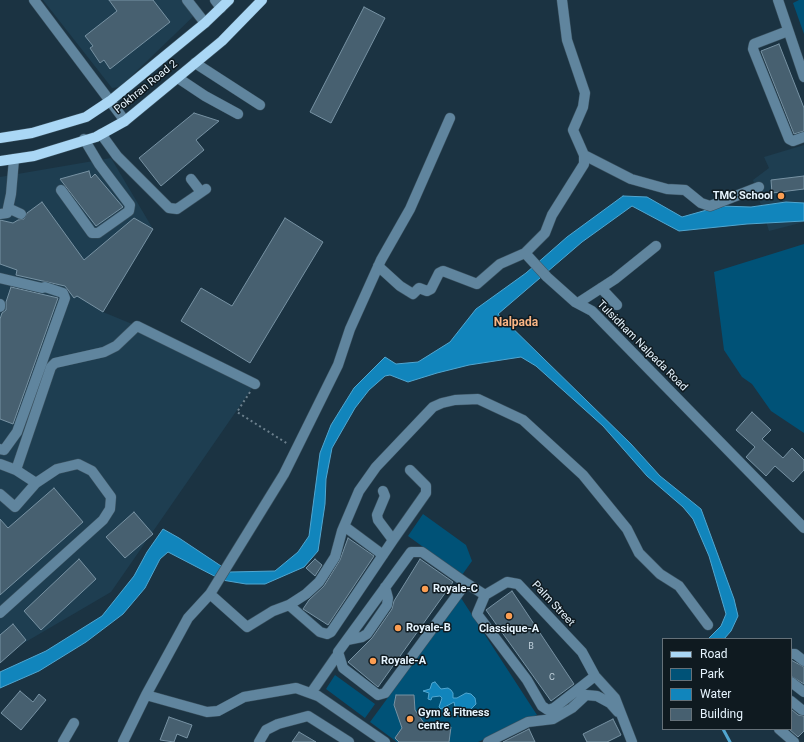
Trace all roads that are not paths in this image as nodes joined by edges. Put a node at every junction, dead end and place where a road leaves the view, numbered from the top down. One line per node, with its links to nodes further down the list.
1 (34, 0): 13 (street)
2 (187, 0): 8 (street)
3 (230, 0): 7 (main road, Pokhran Road 2)
4 (262, 0): 10 (main road, Pokhran Road 2)
5 (562, 0): 22 (street)
6 (778, 0): 9 (street)
7 (218, 4): 8 (main road, Pokhran Road 2)
8 (205, 22): 13 (main road, Pokhran Road 2)
9 (788, 31): 11 (street); 19 (street)
10 (195, 63): 12 (main road, Pokhran Road 2); 14 (street)
11 (804, 77)
12 (178, 78): 15 (street); 17 (main road, Pokhran Road 2)
13 (110, 101): 17 (street); 20 (main road, Pokhran Road 2)
14 (260, 105)
15 (238, 114)
16 (450, 118): 32 (street)
17 (126, 121): 18 (main road, Pokhran Road 2)
18 (101, 134): 21 (main road, Pokhran Road 2); 25 (street)
19 (804, 137)
20 (0, 138)
21 (84, 139): 23 (main road, Pokhran Road 2); 27 (street)
22 (584, 154): 26 (street); 31 (street)
23 (14, 159): 24 (main road, Pokhran Road 2); 28 (street)
24 (0, 161)
25 (191, 180)
26 (759, 186)
27 (61, 190)
28 (4, 211): 29 (street)
29 (21, 214)
30 (656, 246): 34 (street)
31 (525, 253): 32 (street); 35 (street, Tulsidham Nalpada Road)
32 (378, 266): 51 (street)
33 (0, 278): 37 (street)
34 (601, 288): 35 (street); 36 (street)
35 (578, 303): 47 (street, Tulsidham Nalpada Road)
36 (617, 305)
37 (39, 384): 38 (street); 39 (street); 41 (street)
38 (255, 384)
39 (2, 450): 40 (street)
40 (1, 464): 41 (street)
41 (16, 470): 43 (street)
42 (410, 470): 48 (street)
43 (36, 483): 45 (street); 54 (street)
44 (383, 492): 48 (street)
45 (0, 494)
46 (344, 526): 49 (street); 53 (street); 55 (street)
47 (804, 528)
48 (393, 540): 49 (street)
49 (383, 555): 53 (street)
50 (466, 583): 52 (street); 56 (street); 56 (street)
51 (210, 594): 53 (street); 62 (street)
52 (485, 595): 59 (street, Palm Street); 59 (street)
53 (288, 605)
54 (0, 613)
55 (708, 625)
56 (337, 654): 63 (street)
57 (792, 654): 58 (street)
58 (804, 661)
59 (596, 676): 66 (street, Palm Street)
60 (792, 683): 61 (street)
61 (804, 692)
62 (146, 695): 63 (street); 71 (street)
63 (315, 695): 74 (street)
64 (792, 703): 65 (street)
65 (804, 710)
66 (624, 718): 75 (street); 76 (street, Palm Street)
67 (74, 723): 70 (street)
68 (780, 730): 77 (street)
69 (804, 741): 77 (street)
70 (63, 742)
71 (123, 742)
72 (259, 742): 73 (street)
73 (349, 742)
74 (385, 742)
75 (488, 742)
76 (632, 742)
77 (795, 742)

